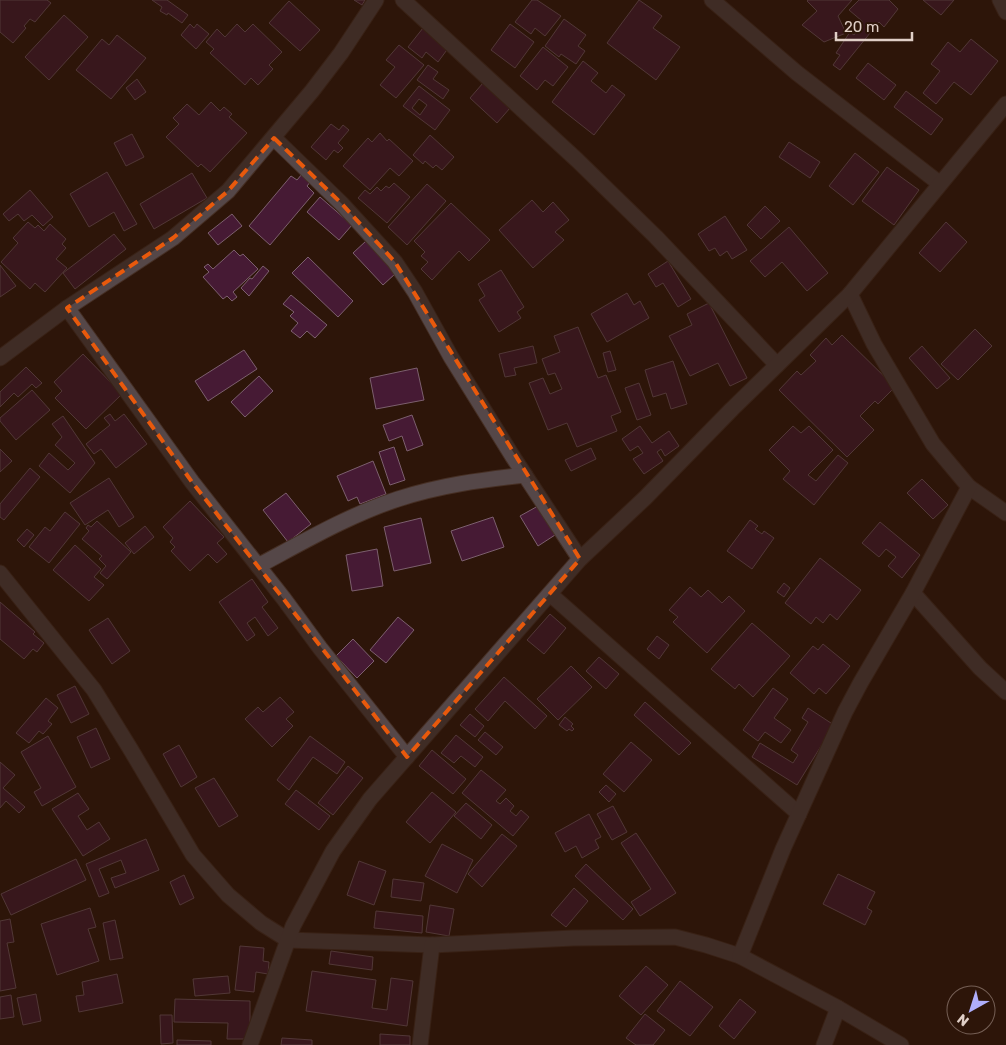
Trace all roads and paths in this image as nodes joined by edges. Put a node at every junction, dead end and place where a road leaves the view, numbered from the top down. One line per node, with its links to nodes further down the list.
1 (376, 0): 7 (street)
2 (403, 0): 12 (street)
3 (712, 0): 8 (street)
4 (1000, 0): 5 (street)
5 (1006, 12)
6 (1006, 104): 8 (street)
7 (274, 138): 10 (street); 13 (street)
8 (939, 183): 9 (street)
9 (850, 294): 12 (street); 14 (street)
10 (67, 308): 11 (street); 17 (street)
11 (0, 358)
12 (777, 365): 16 (street)
13 (525, 475): 16 (street); 17 (street)
14 (969, 486): 15 (street); 19 (street)
15 (1006, 513)
16 (580, 558): 20 (street)
17 (258, 566): 22 (street)
18 (0, 572): 24 (street)
19 (913, 593): 21 (street); 23 (street)
20 (550, 594): 22 (street); 23 (street)
21 (1006, 692)
22 (407, 757): 24 (street)
23 (799, 814): 26 (street)
24 (288, 940): 25 (street); 28 (street)
25 (432, 945): 26 (street); 29 (street)
26 (740, 956): 27 (street)
27 (838, 1008): 30 (street); 31 (street)
28 (250, 1045)
29 (420, 1045)
30 (824, 1045)
31 (901, 1045)

